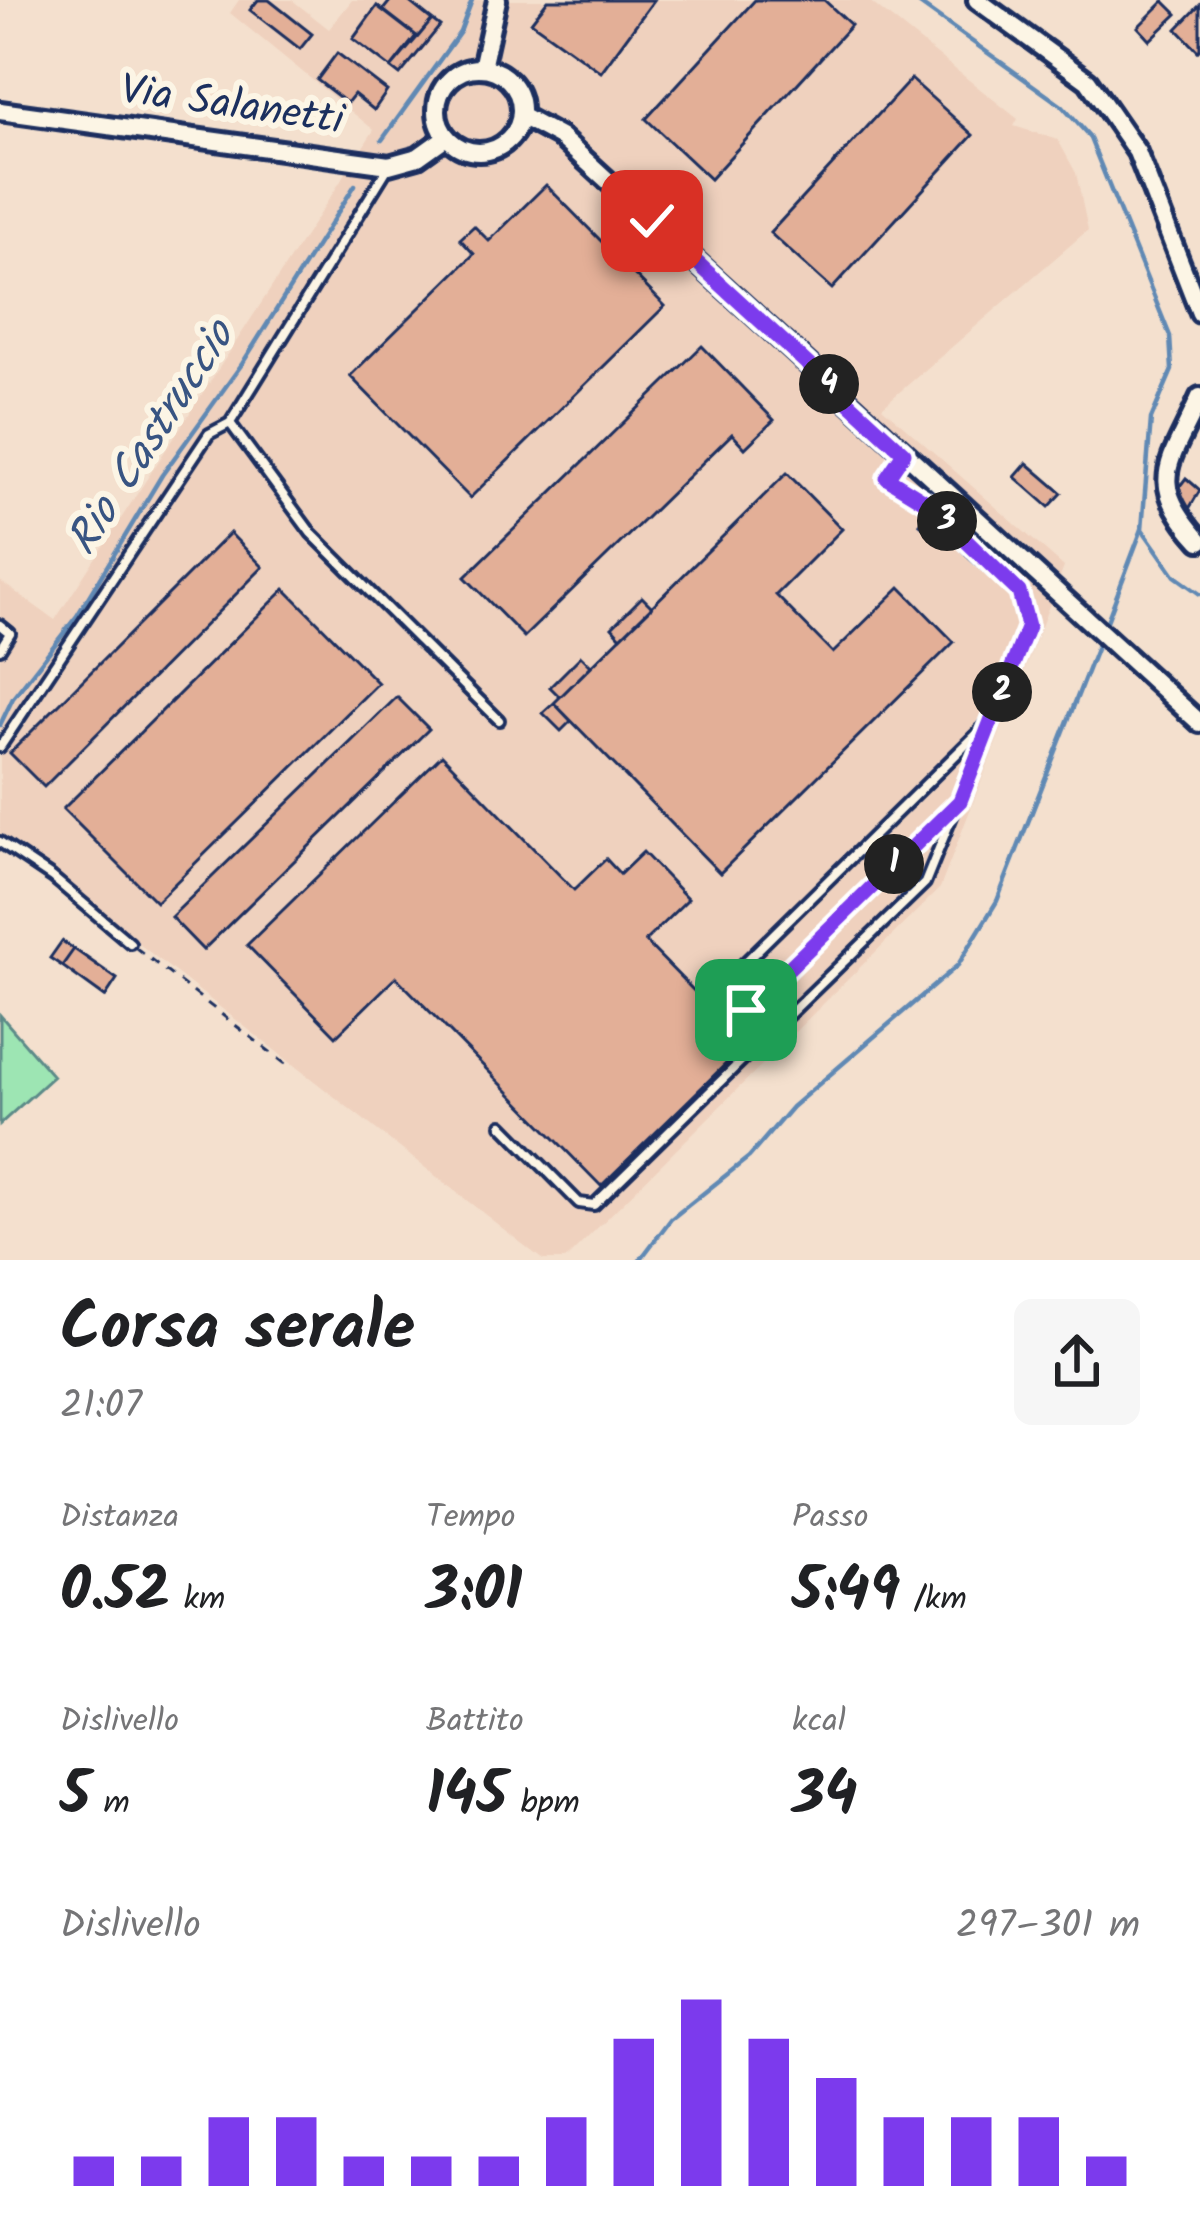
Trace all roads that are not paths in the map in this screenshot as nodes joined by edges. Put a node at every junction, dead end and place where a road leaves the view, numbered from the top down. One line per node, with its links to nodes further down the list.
1 (497, 0): 3 (street)
2 (976, 0): 8 (street)
3 (482, 68): 5 (street); 6 (street)
4 (0, 110): 7 (street, Via Salanetti)
5 (521, 116): 6 (street); 11 (street)
6 (446, 137): 7 (street, Via Salanetti)
7 (389, 165): 10 (lane)
8 (1200, 314)
9 (1200, 397): 12 (street)
10 (230, 423): 15 (lane); 18 (lane)
11 (904, 453): 16 (lane); 17 (street)
12 (1200, 541)
13 (0, 625): 14 (lane)
14 (0, 649)
15 (500, 720)
16 (991, 720): 19 (lane); 22 (lane)
17 (1200, 723)
18 (0, 747)
19 (960, 801): 22 (lane); 23 (lane)
20 (0, 842): 21 (lane)
21 (130, 944)
22 (746, 1010): 23 (lane)
23 (770, 1034): 24 (lane)
24 (502, 1125)

